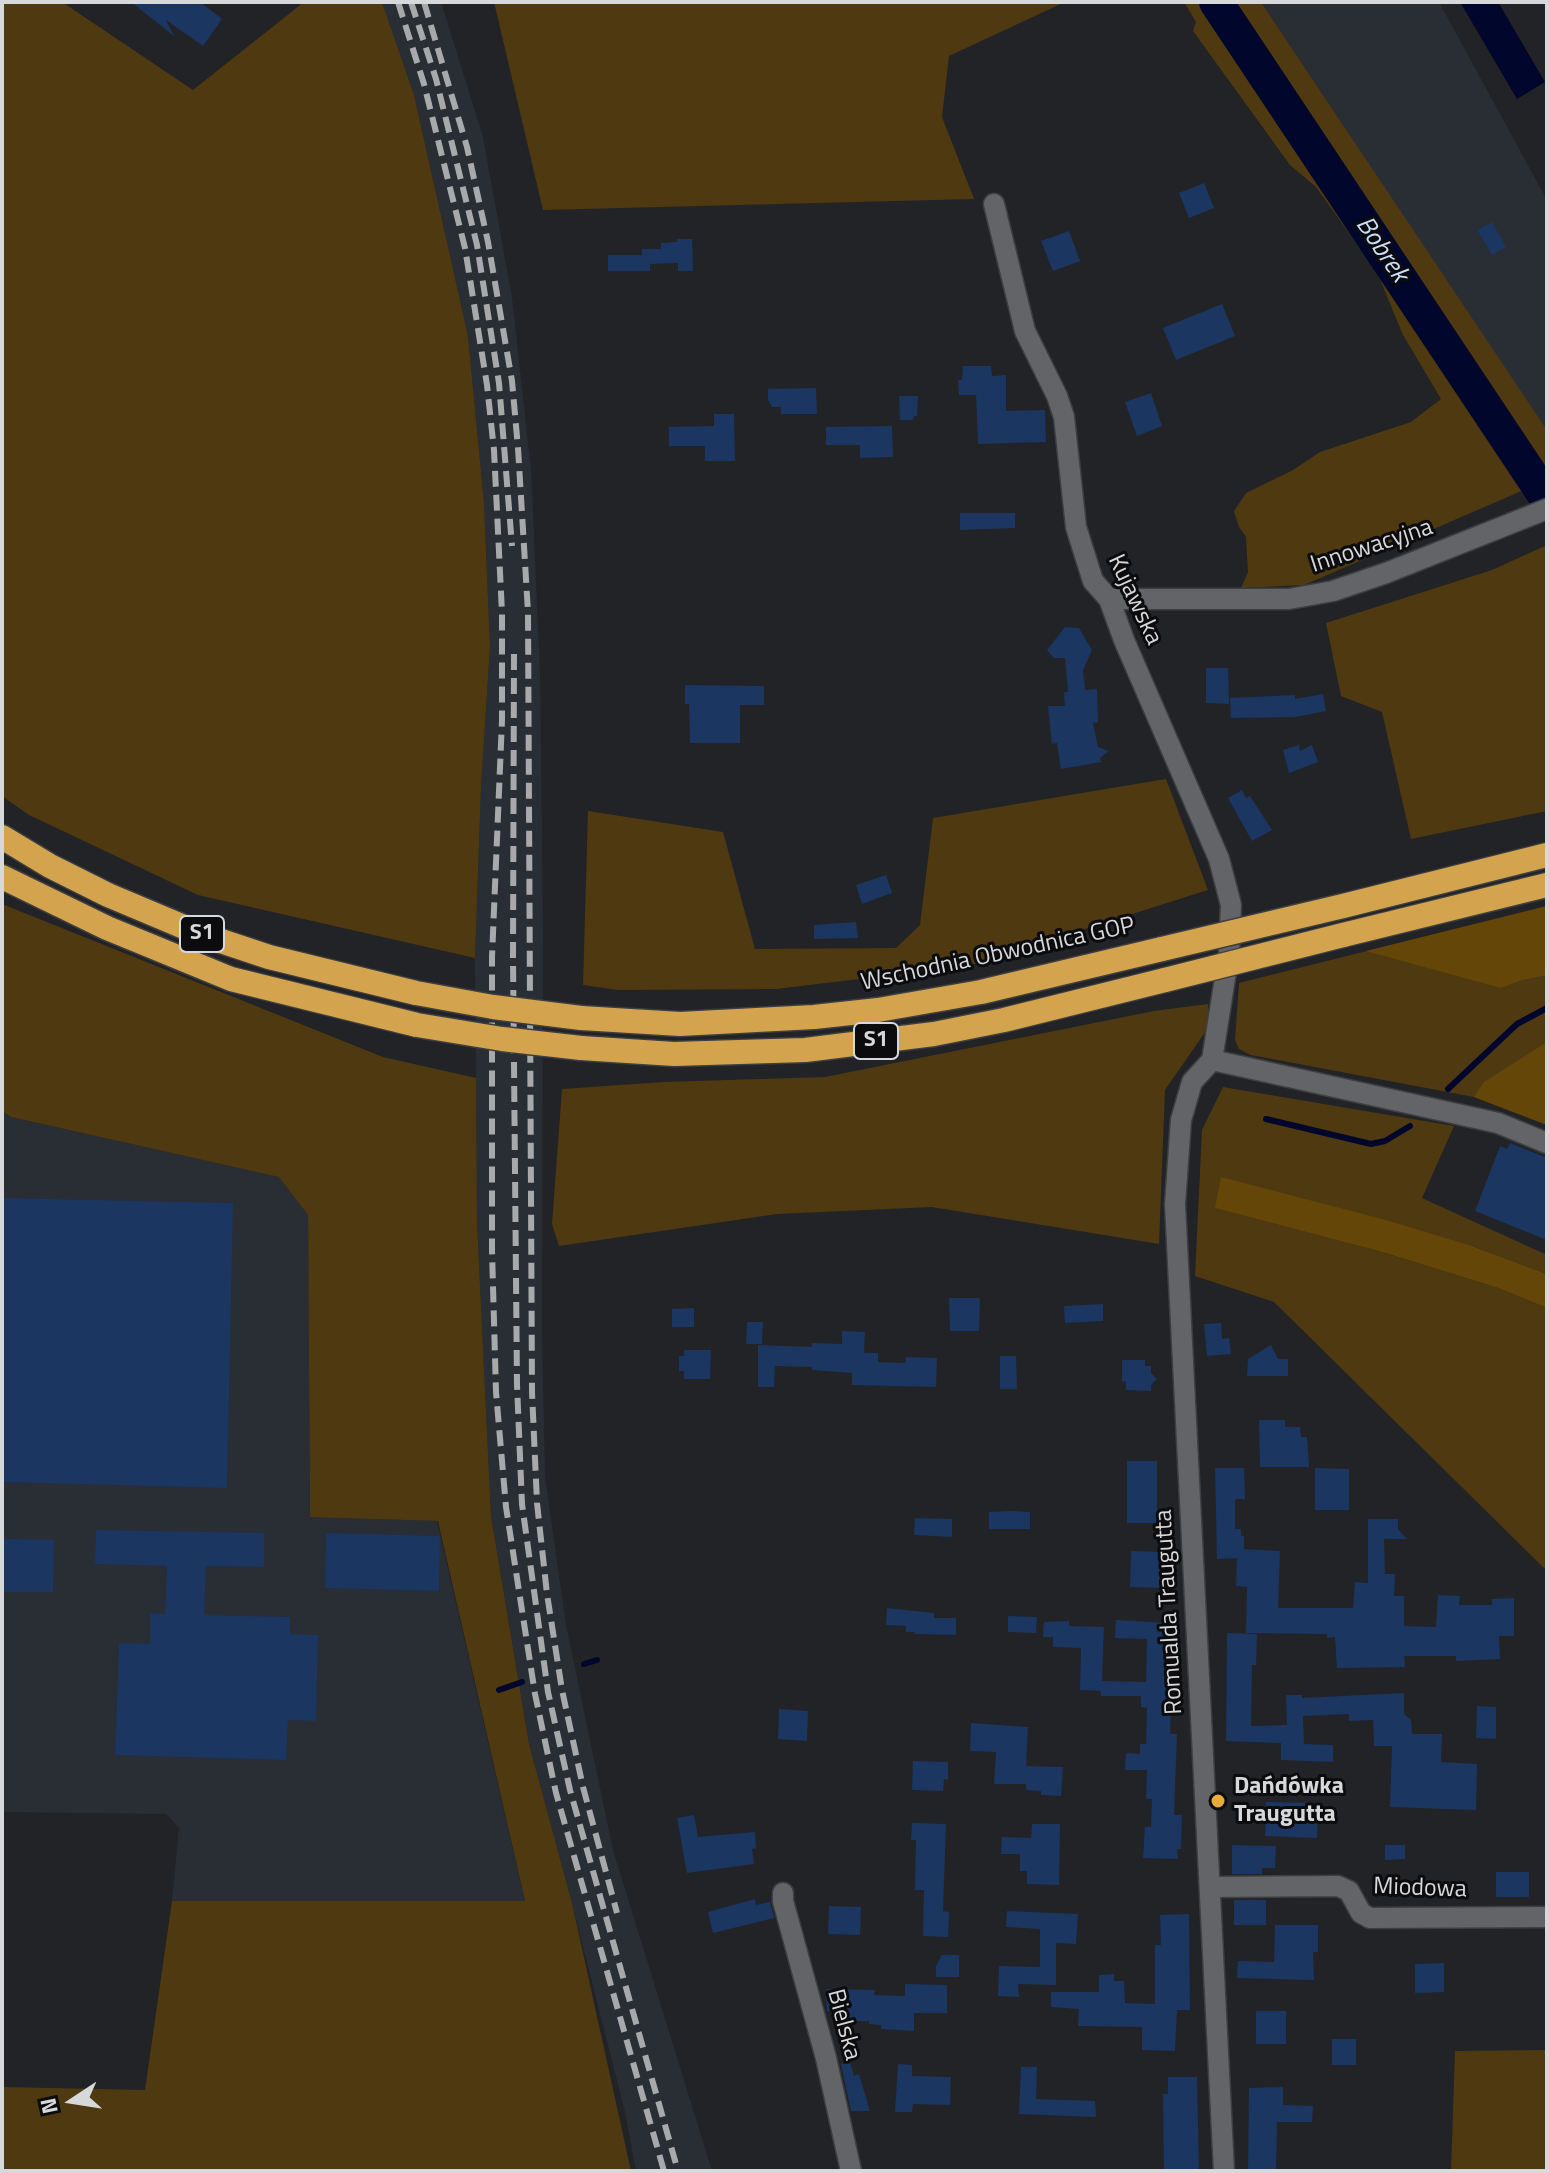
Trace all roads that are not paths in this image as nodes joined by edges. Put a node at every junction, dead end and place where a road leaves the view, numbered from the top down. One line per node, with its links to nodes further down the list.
1 (994, 204): 3 (street, Kujawska)
2 (1547, 509): 3 (street, Innowacyjna)
3 (1109, 599): 8 (street, Kujawska)
4 (2, 837): 5 (highway, Wschodnia Obwodnica GOP / S1, bridge)
5 (1547, 855)
6 (2, 877): 7 (highway, S1, bridge)
7 (1547, 885)
8 (1212, 1060): 9 (street); 10 (street, Romualda Traugutta)
9 (1547, 1143)
10 (1210, 1887): 12 (street, Miodowa); 14 (street, Romualda Traugutta)
11 (783, 1893): 13 (street, Bielska)
12 (1547, 1917)
13 (851, 2171)
14 (1224, 2171)

